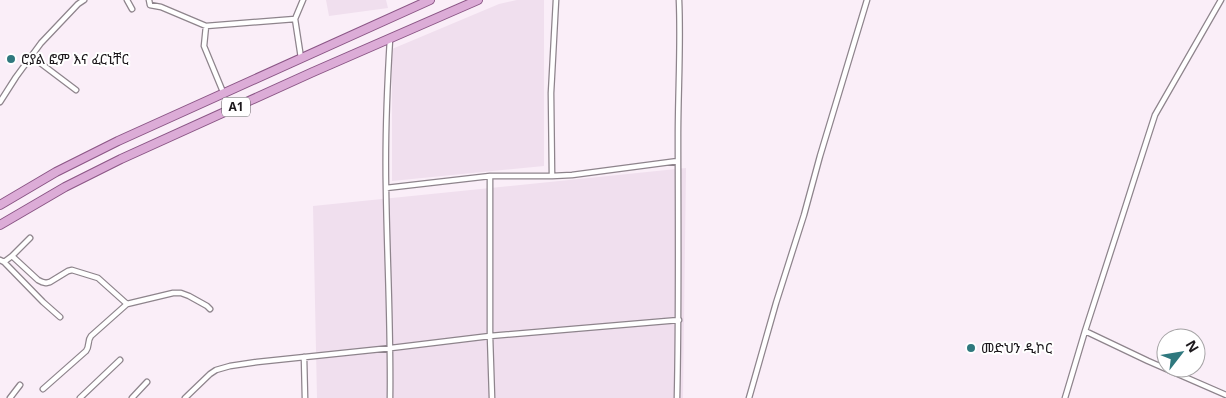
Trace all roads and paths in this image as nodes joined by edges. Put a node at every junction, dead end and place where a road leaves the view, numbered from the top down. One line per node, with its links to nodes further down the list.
1 (84, 0): 11 (street)
2 (127, 0): 12 (street)
3 (149, 0): 14 (street)
4 (302, 0): 13 (street)
5 (430, 0): 17 (main road, A1)
6 (478, 0): 15 (main road, A1)
7 (556, 0): 23 (street)
8 (679, 0): 21 (street)
9 (867, 0): 51 (street)
10 (1221, 0): 34 (street)
11 (76, 2): 16 (street)
12 (132, 9)
13 (295, 19): 14 (street); 17 (street)
14 (206, 26): 19 (street)
15 (390, 38): 24 (street); 26 (main road, A1)
16 (31, 56): 18 (street); 20 (street)
17 (301, 58): 19 (main road, A1)
18 (76, 90)
19 (223, 92): 25 (main road, A1)
20 (0, 102)
21 (678, 161): 23 (street); 33 (street)
22 (490, 176): 23 (street); 24 (street); 35 (street)
23 (552, 176)
24 (386, 188): 36 (street)
25 (0, 206)
26 (0, 225)
27 (30, 238): 28 (street)
28 (12, 256): 29 (street); 30 (street)
29 (2, 261): 32 (street)
30 (127, 304): 31 (street); 41 (street)
31 (210, 309)
32 (60, 317)
33 (679, 320): 35 (street); 50 (street)
34 (1085, 331): 42 (street); 52 (street)
35 (490, 336): 36 (street); 49 (street)
36 (390, 348): 37 (street); 48 (street)
37 (304, 357): 46 (street); 47 (street)
38 (120, 360): 43 (street)
39 (147, 382): 45 (street)
40 (20, 385): 44 (street)
41 (43, 389)
42 (1226, 395)
43 (81, 397)
44 (10, 398)
45 (132, 398)
46 (185, 398)
47 (305, 398)
48 (390, 398)
49 (492, 398)
50 (677, 398)
51 (748, 398)
52 (1065, 398)

